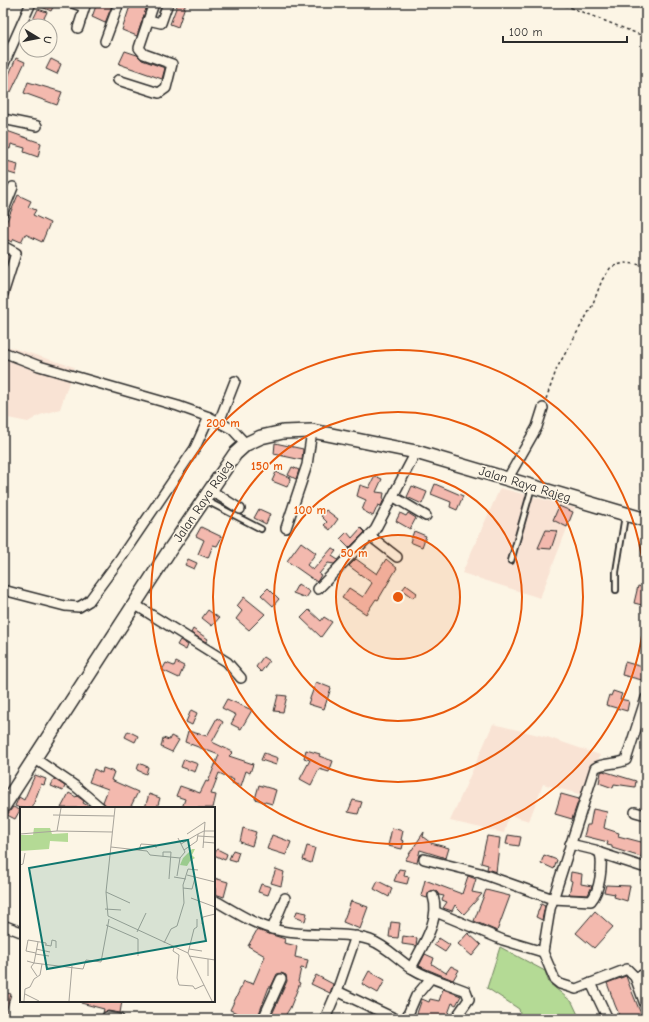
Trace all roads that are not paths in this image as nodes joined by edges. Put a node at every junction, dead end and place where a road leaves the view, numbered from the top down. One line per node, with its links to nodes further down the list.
1 (31, 3): 10 (street)
2 (72, 3): 6 (street)
3 (119, 3): 9 (street)
4 (154, 3): 7 (street)
5 (168, 3): 7 (street)
6 (85, 5): 8 (street)
7 (148, 20): 11 (street)
8 (78, 28)
9 (105, 41)
10 (3, 66)
11 (118, 80)
12 (3, 118): 13 (street)
13 (37, 126)
14 (13, 187): 15 (street)
15 (3, 212)
16 (3, 246): 17 (street)
17 (3, 294)
18 (3, 352): 21 (street)
19 (235, 381): 22 (street)
20 (543, 408): 26 (street)
21 (209, 417): 22 (street); 40 (street)
22 (219, 422): 24 (street)
23 (312, 431): 24 (main road, Jalan Raya Rajeg); 25 (main road, Jalan Raya Rajeg); 34 (street)
24 (246, 444): 28 (main road, Jalan Raya Rajeg)
25 (416, 452): 26 (main road, Jalan Raya Rajeg); 29 (street)
26 (508, 478): 27 (main road, Jalan Raya Rajeg)
27 (532, 485): 31 (main road, Jalan Raya Rajeg); 38 (lane)
28 (207, 495): 30 (street); 35 (lane); 42 (main road, Jalan Raya Rajeg)
29 (394, 497): 32 (street); 36 (street)
30 (240, 509)
31 (626, 514): 33 (main road, Jalan Raya Rajeg); 41 (lane)
32 (426, 516)
33 (646, 520)
34 (286, 528)
35 (261, 529)
36 (370, 536): 37 (street); 39 (street)
37 (396, 557)
38 (511, 561)
39 (318, 589)
40 (3, 590)
41 (616, 590)
42 (134, 604): 43 (street); 45 (main road, Jalan Raya Rajeg)
43 (241, 678)
44 (645, 705): 50 (street)
45 (34, 758): 46 (main road, Jalan Raya Rajeg); 47 (street)
46 (3, 807)
47 (100, 807)
48 (635, 812): 49 (street)
49 (646, 815)
50 (570, 844): 51 (street); 56 (street)
51 (600, 853): 53 (street); 56 (street)
52 (424, 859): 56 (street)
53 (646, 868)
54 (433, 896): 58 (street)
55 (284, 898): 60 (street)
56 (553, 899): 63 (street)
57 (215, 901): 60 (street)
58 (436, 912): 63 (street); 64 (street)
59 (3, 925): 61 (street)
60 (272, 929): 62 (street)
61 (20, 932)
62 (356, 936): 64 (street); 70 (street)
63 (543, 952): 69 (street)
64 (411, 968): 67 (street)
65 (646, 974): 66 (street)
66 (635, 977): 69 (street); 71 (street)
67 (431, 978): 77 (street); 78 (street)
68 (281, 979): 74 (street)
69 (592, 983): 79 (street)
70 (337, 991): 75 (street); 76 (street)
71 (646, 1007)
72 (107, 1017): 73 (street)
73 (119, 1019)
74 (263, 1019)
75 (325, 1019)
76 (396, 1019)
77 (406, 1019)
78 (455, 1019)
79 (608, 1019)

